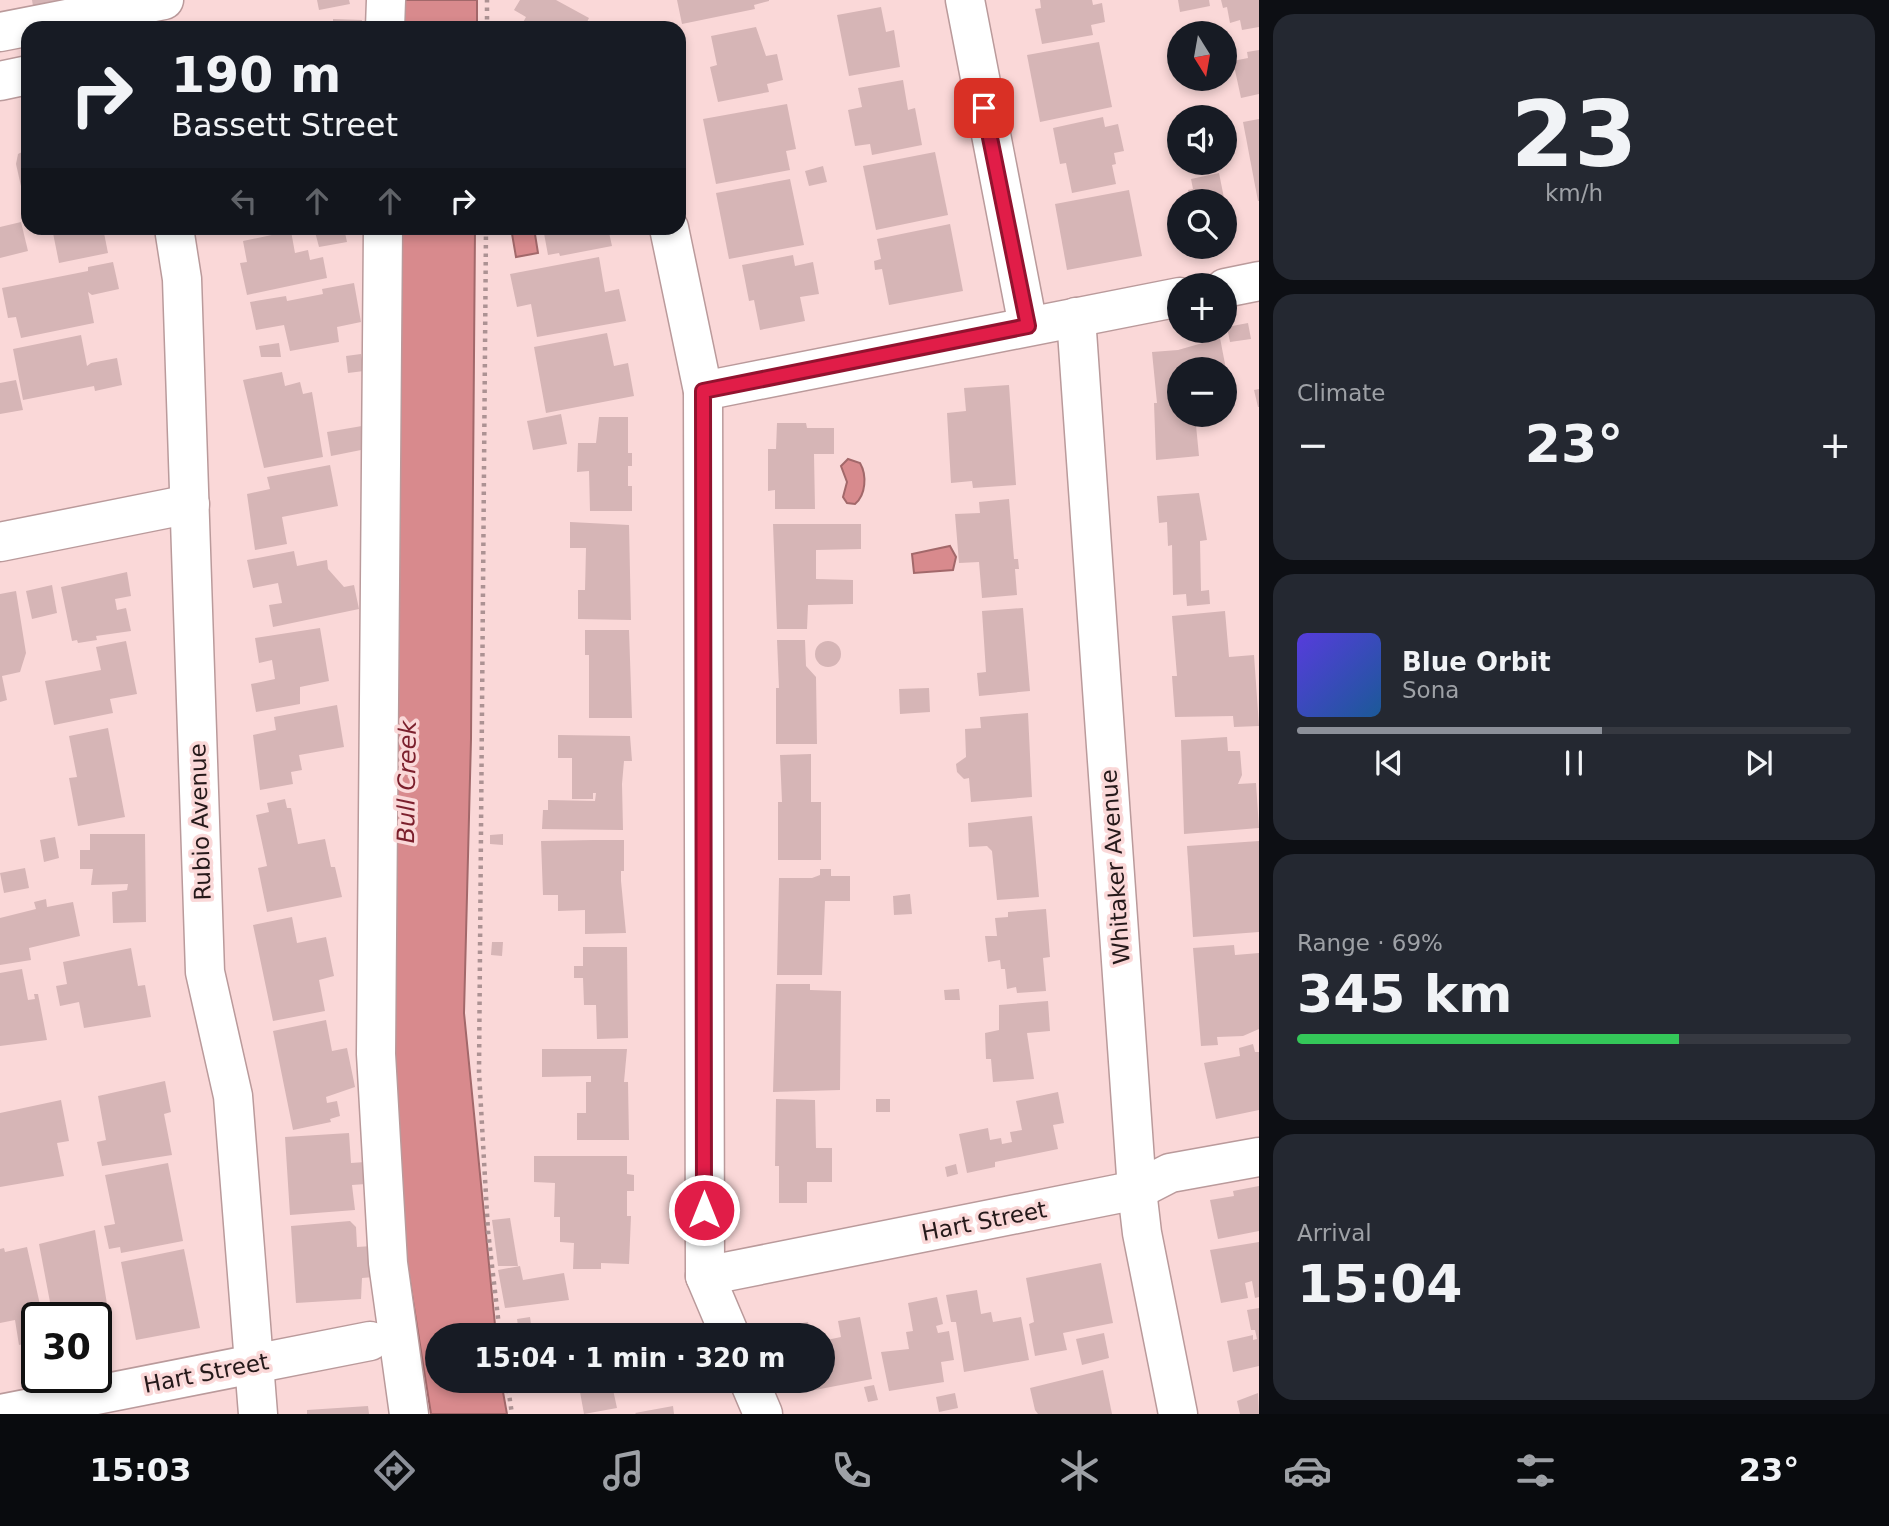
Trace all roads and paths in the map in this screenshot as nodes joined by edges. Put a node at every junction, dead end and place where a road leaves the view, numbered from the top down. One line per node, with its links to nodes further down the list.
1 (164, 0): 5 (street)
2 (386, 0): 6 (street)
3 (487, 0): 7 (path)
4 (965, 0): 20 (street)
5 (56, 21)
6 (385, 21)
7 (487, 21)
8 (21, 28): 9 (street)
9 (0, 32)
10 (21, 76): 11 (street)
11 (0, 80)
12 (175, 235): 22 (street, Rubio Avenue)
13 (383, 235): 35 (street)
14 (486, 235): 27 (path)
15 (670, 235): 21 (street)
16 (1259, 281): 17 (street)
17 (1237, 286)
18 (1167, 300): 19 (street)
19 (1076, 317): 20 (street); 25 (street, Whitaker Avenue)
20 (1028, 326): 21 (street)
21 (703, 391): 26 (street)
22 (190, 504): 23 (street); 30 (street, Rubio Avenue)
23 (0, 542)
24 (1259, 1157): 25 (street, Hart Street)
25 (1138, 1190): 26 (street, Hart Street); 38 (street, Whitaker Avenue)
26 (705, 1276): 28 (street)
27 (499, 1323)
28 (725, 1323)
29 (370, 1341): 30 (street, Hart Street)
30 (253, 1364): 33 (street, Hart Street); 34 (street, Rubio Avenue)
31 (509, 1393): 36 (path)
32 (754, 1393): 37 (street)
33 (0, 1414)
34 (258, 1414)
35 (409, 1414)
36 (512, 1414)
37 (763, 1414)
38 (1178, 1414)

